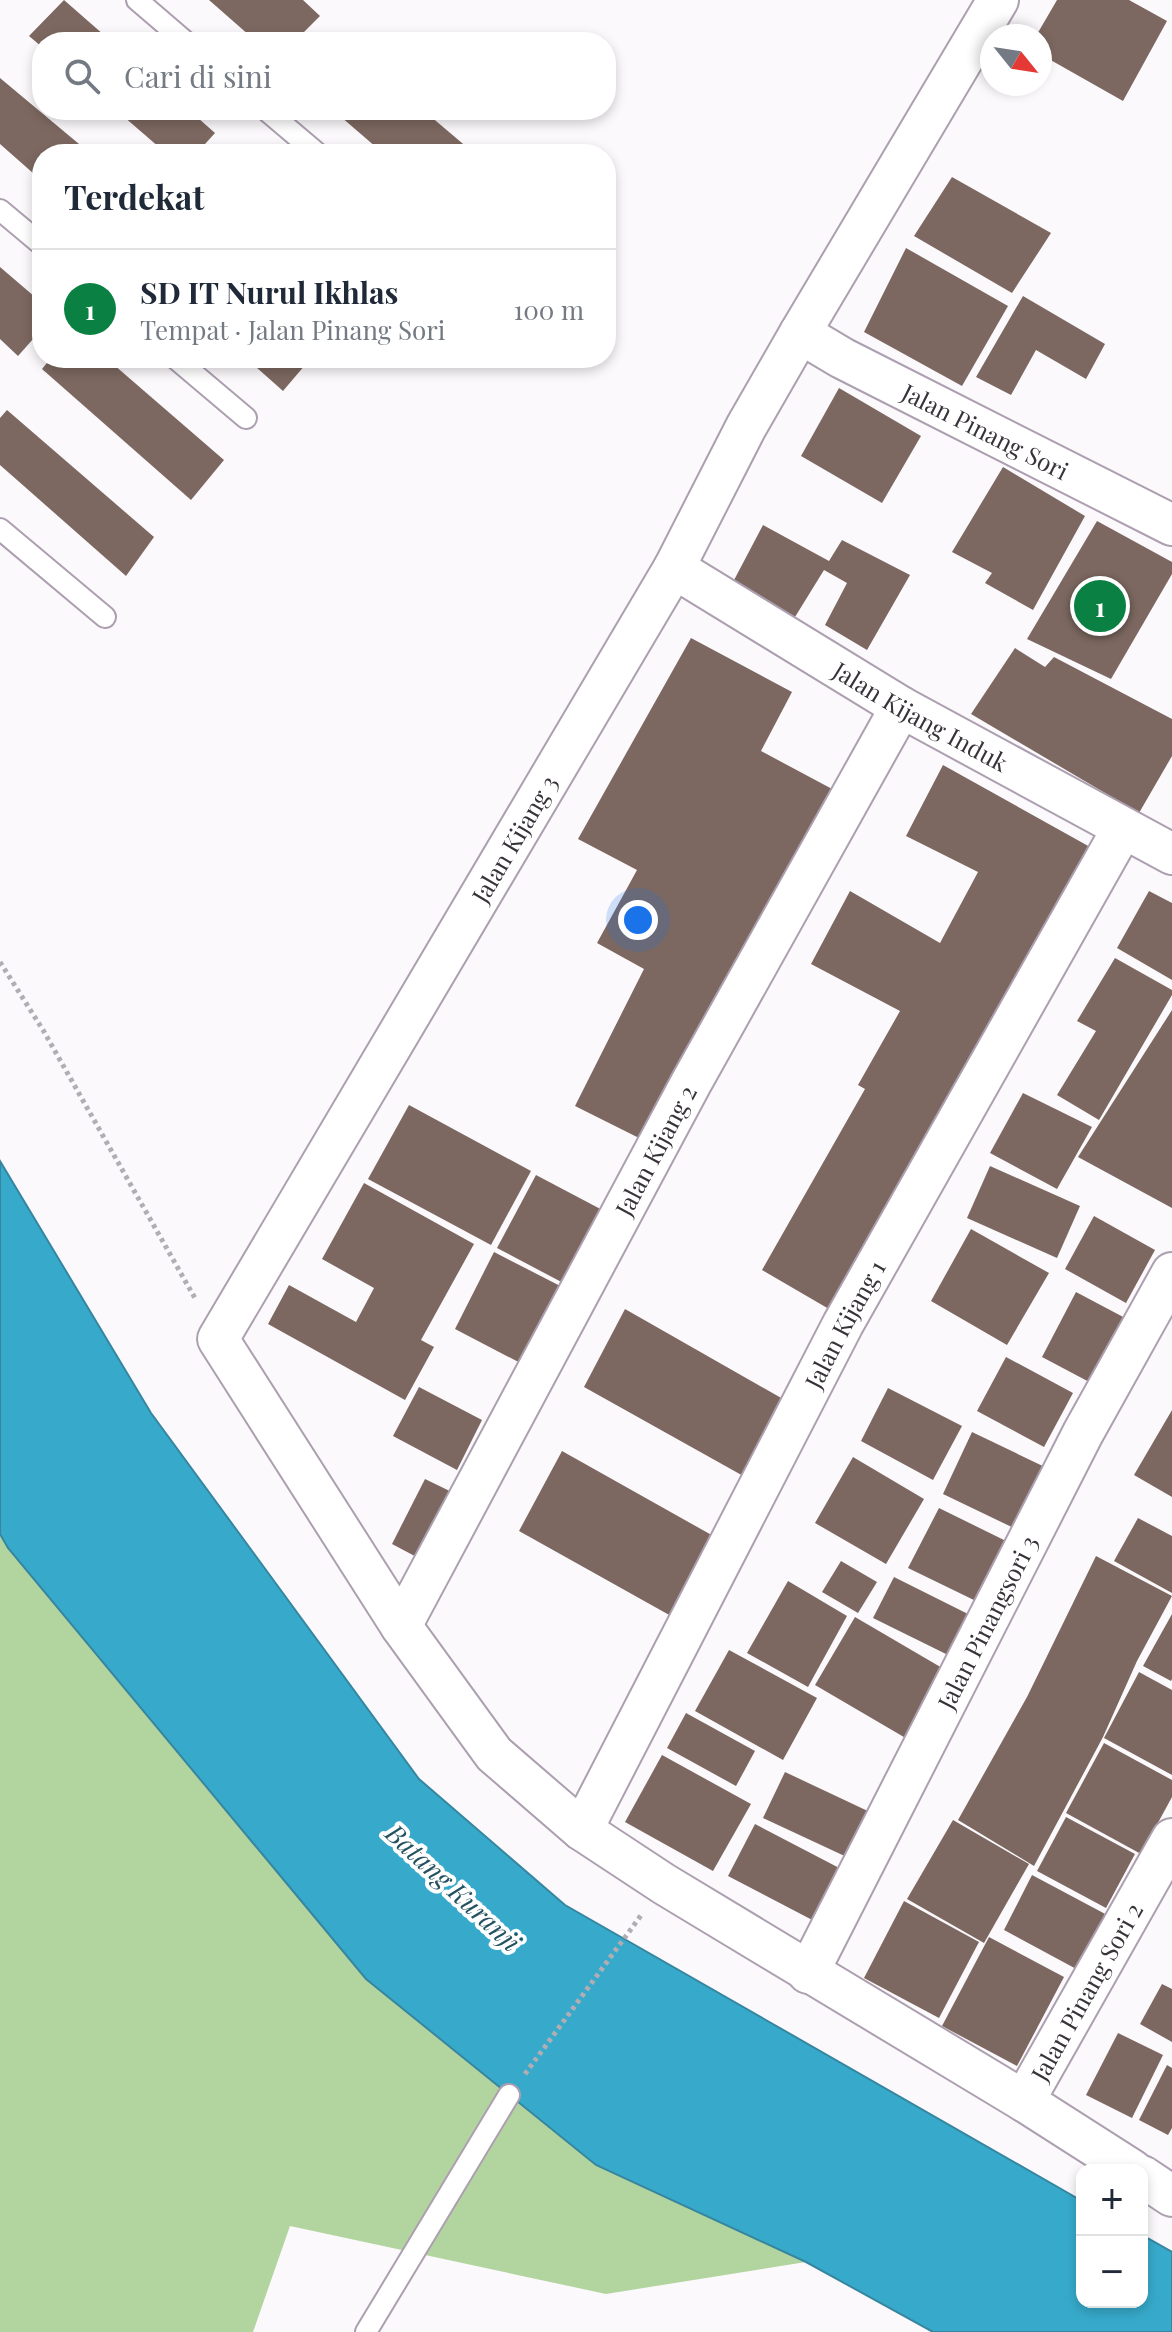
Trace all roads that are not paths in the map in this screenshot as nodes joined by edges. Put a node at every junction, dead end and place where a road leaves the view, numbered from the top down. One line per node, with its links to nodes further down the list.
1 (137, 0): 3 (lane)
2 (998, 0): 8 (street, Jalan Kijang 3)
3 (174, 32)
4 (278, 120): 5 (lane)
5 (306, 144)
6 (0, 210): 7 (lane)
7 (32, 237)
8 (800, 333): 11 (street, Jalan Pinang Sori); 13 (street, Jalan Kijang 3)
9 (187, 368): 10 (lane)
10 (246, 418)
11 (1172, 525)
12 (0, 529): 14 (lane)
13 (674, 568): 15 (street, Jalan Kijang Induk); 19 (street, Jalan Kijang 3)
14 (105, 617)
15 (901, 707): 16 (street, Jalan Kijang Induk); 19 (street, Jalan Kijang 2)
16 (1123, 828): 17 (street, Jalan Kijang Induk); 20 (street, Jalan Kijang 1)
17 (1172, 854)
18 (1172, 1273): 22 (street, Jalan Pinangsori 3)
19 (409, 1612): 20 (street)
20 (582, 1830): 22 (street)
21 (1172, 1839): 24 (street, Jalan Pinang Sori 2)
22 (808, 1973): 24 (street)
23 (509, 2095): 28 (lane)
24 (1024, 2101): 25 (street)
25 (1123, 2164)
26 (1148, 2180): 27 (street)
27 (1172, 2196)
28 (366, 2332)

